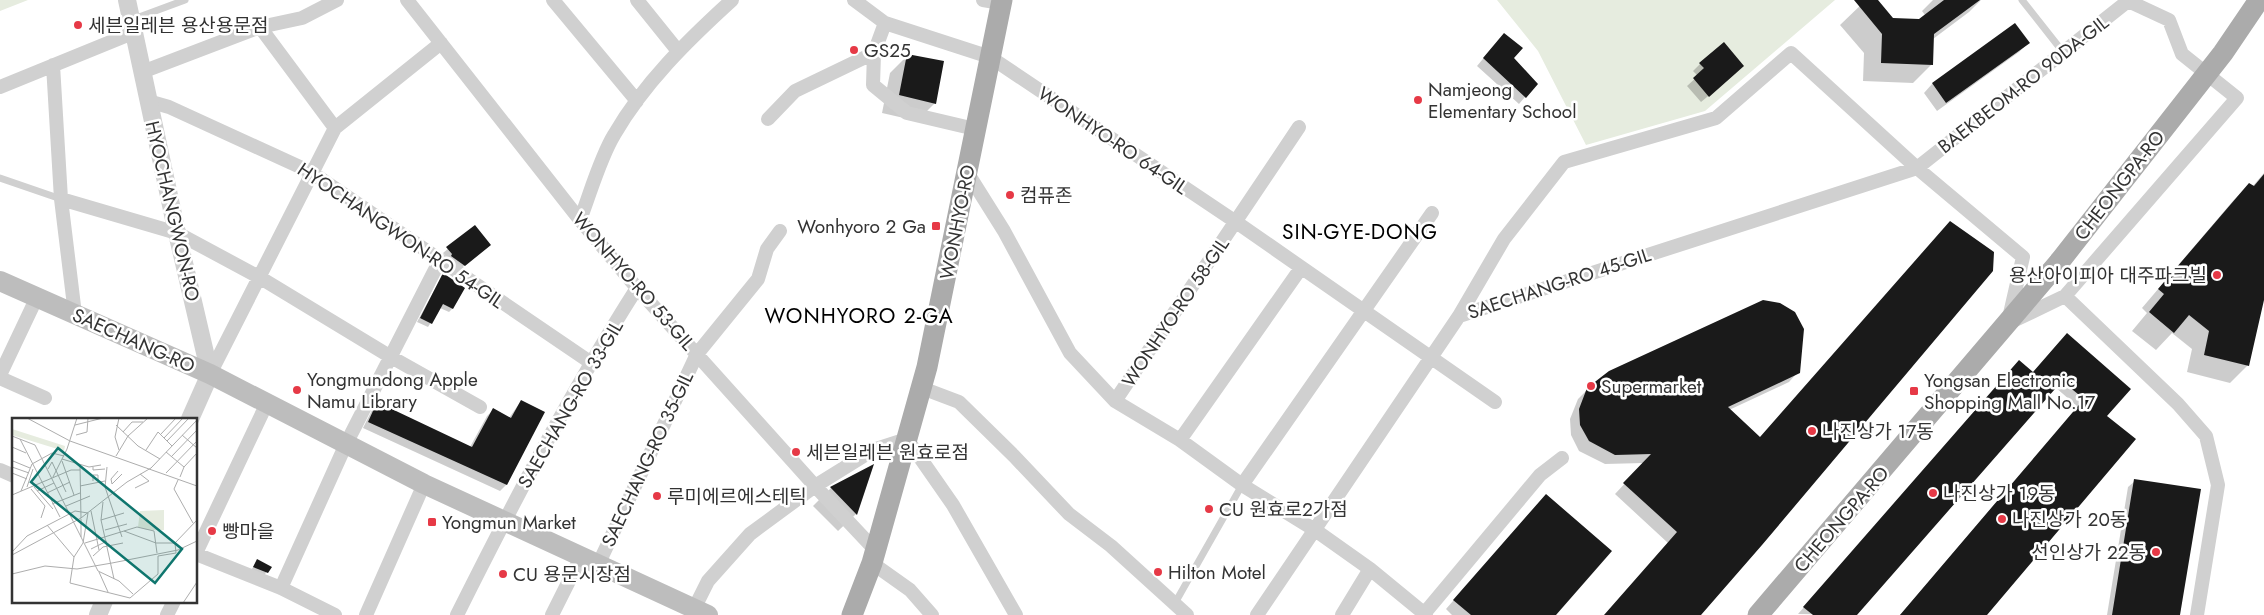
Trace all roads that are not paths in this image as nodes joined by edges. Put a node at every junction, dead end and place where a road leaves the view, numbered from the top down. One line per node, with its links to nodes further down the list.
1 (127, 0): 14 (street, HYOCHANGWON-RO)
2 (185, 0): 14 (lane)
3 (337, 0): 15 (street)
4 (407, 0): 16 (street, WONHYO-RO 53-GIL)
5 (553, 0): 24 (street)
6 (637, 0): 17 (street)
7 (854, 0): 13 (street, WONHYO-RO 64-GIL)
8 (2022, 0): 18 (lane)
9 (2259, 0): 50 (main road, CHEONGPA-RO, bridge)
10 (728, 1): 17 (street)
11 (996, 1): 20 (main road, WONHYO-RO)
12 (2128, 1): 18 (street, BAEKBEOM-RO 90DA-GIL); 45 (street)
13 (885, 23): 19 (street); 20 (street, WONHYO-RO 64-GIL)
14 (133, 26): 21 (street); 22 (street, HYOCHANGWON-RO)
15 (260, 27): 22 (street); 28 (street)
16 (441, 43): 28 (street); 36 (street, WONHYO-RO 53-GIL)
17 (678, 51): 24 (street)
18 (2063, 52): 30 (street, BAEKBEOM-RO 90DA-GIL)
19 (874, 53): 26 (street); 29 (street)
20 (990, 57): 29 (main road, WONHYO-RO); 37 (street, WONHYO-RO 64-GIL)
21 (53, 65): 23 (street); 34 (street)
22 (142, 72): 25 (street, HYOCHANGWON-RO)
23 (0, 87)
24 (637, 100): 36 (street)
25 (148, 101): 31 (street, HYOCHANGWON-RO 54-GIL); 39 (street, HYOCHANGWON-RO)
26 (768, 119)
27 (1299, 127): 37 (street)
28 (335, 128): 31 (street)
29 (975, 129): 32 (main road, WONHYO-RO)
30 (1917, 168): 49 (street, SAECHANG-RO 45-GIL); 49 (street); 50 (street)
31 (312, 172): 40 (street, HYOCHANGWON-RO 54-GIL); 42 (street)
32 (967, 172): 57 (main road, WONHYO-RO); 59 (street, WONHYO-RO 58-GIL)
33 (0, 178): 34 (lane)
34 (61, 199): 39 (street); 48 (street)
35 (1432, 213): 47 (street)
36 (580, 220): 44 (street, WONHYO-RO 53-GIL)
37 (1236, 222): 41 (street, WONHYO-RO 64-GIL); 59 (street, WONHYO-RO 58-GIL)
38 (780, 231): 51 (street, SAECHANG-RO 35-GIL)
39 (177, 233): 42 (street); 55 (street, HYOCHANGWON-RO)
40 (440, 260): 53 (street); 54 (street, HYOCHANGWON-RO 54-GIL)
41 (1301, 268): 47 (street, WONHYO-RO 64-GIL); 65 (street)
42 (259, 277): 53 (street); 55 (street)
43 (0, 281): 46 (main road, SAECHANG-RO)
44 (638, 288): 51 (street, WONHYO-RO 53-GIL); 54 (street, SAECHANG-RO 33-GIL)
45 (2064, 296): 50 (street); 99 (street)
46 (37, 297): 48 (main road, SAECHANG-RO); 56 (street)
47 (1365, 311): 52 (street, WONHYO-RO 64-GIL); 71 (street)
48 (75, 314): 55 (main road, SAECHANG-RO)
49 (1459, 316): 52 (street, SAECHANG-RO 45-GIL)
50 (2008, 323): 98 (main road, CHEONGPA-RO)
51 (697, 354): 72 (street, WONHYO-RO 53-GIL); 78 (street, SAECHANG-RO 35-GIL)
52 (1430, 356): 60 (street, WONHYO-RO 64-GIL); 74 (street, SAECHANG-RO 45-GIL)
53 (390, 357): 62 (street); 66 (street)
54 (590, 362): 73 (street, SAECHANG-RO 33-GIL)
55 (210, 374): 61 (main road, SAECHANG-RO); 63 (street)
56 (0, 377): 58 (street)
57 (922, 388): 64 (main road, WONHYO-RO); 83 (street)
58 (45, 398)
59 (1115, 401): 65 (street, WONHYO-RO 58-GIL)
60 (1495, 402)
61 (267, 403): 66 (main road, SAECHANG-RO); 75 (street)
62 (480, 406)
63 (190, 418)
64 (907, 439): 72 (street); 77 (main road, WONHYO-RO); 94 (street)
65 (1180, 440): 71 (street, WONHYO-RO 58-GIL)
66 (346, 444): 70 (main road, SAECHANG-RO); 80 (street)
67 (1562, 458): 85 (street)
68 (0, 470): 69 (street)
69 (12, 475)
70 (424, 484): 73 (main road, SAECHANG-RO); 89 (street)
71 (1242, 485): 74 (street, WONHYO-RO 58-GIL); 83 (lane)
72 (815, 486): 77 (street, WONHYO-RO 53-GIL); 84 (street, SAECHANG-RO)
73 (504, 522): 78 (main road, SAECHANG-RO); 90 (street)
74 (1315, 530): 79 (street); 96 (street, SAECHANG-RO 45-GIL)
75 (198, 550)
76 (198, 555): 80 (street)
77 (874, 557): 92 (main road, WONHYO-RO); 93 (street, WONHYO-RO 53-GIL)
78 (589, 561): 84 (main road, SAECHANG-RO); 91 (street)
79 (1370, 569): 85 (street); 97 (street)
80 (281, 588): 88 (street)
81 (104, 602): 86 (street)
82 (174, 602): 87 (street)
83 (1175, 604): 95 (street)
84 (698, 613)
85 (1424, 614)
86 (98, 615)
87 (167, 615)
88 (335, 615)
89 (366, 615)
90 (457, 615)
91 (552, 615)
92 (852, 615)
93 (932, 615)
94 (1016, 615)
95 (1187, 615)
96 (1257, 615)
97 (1342, 615)
98 (1758, 615)
99 (2197, 615)

